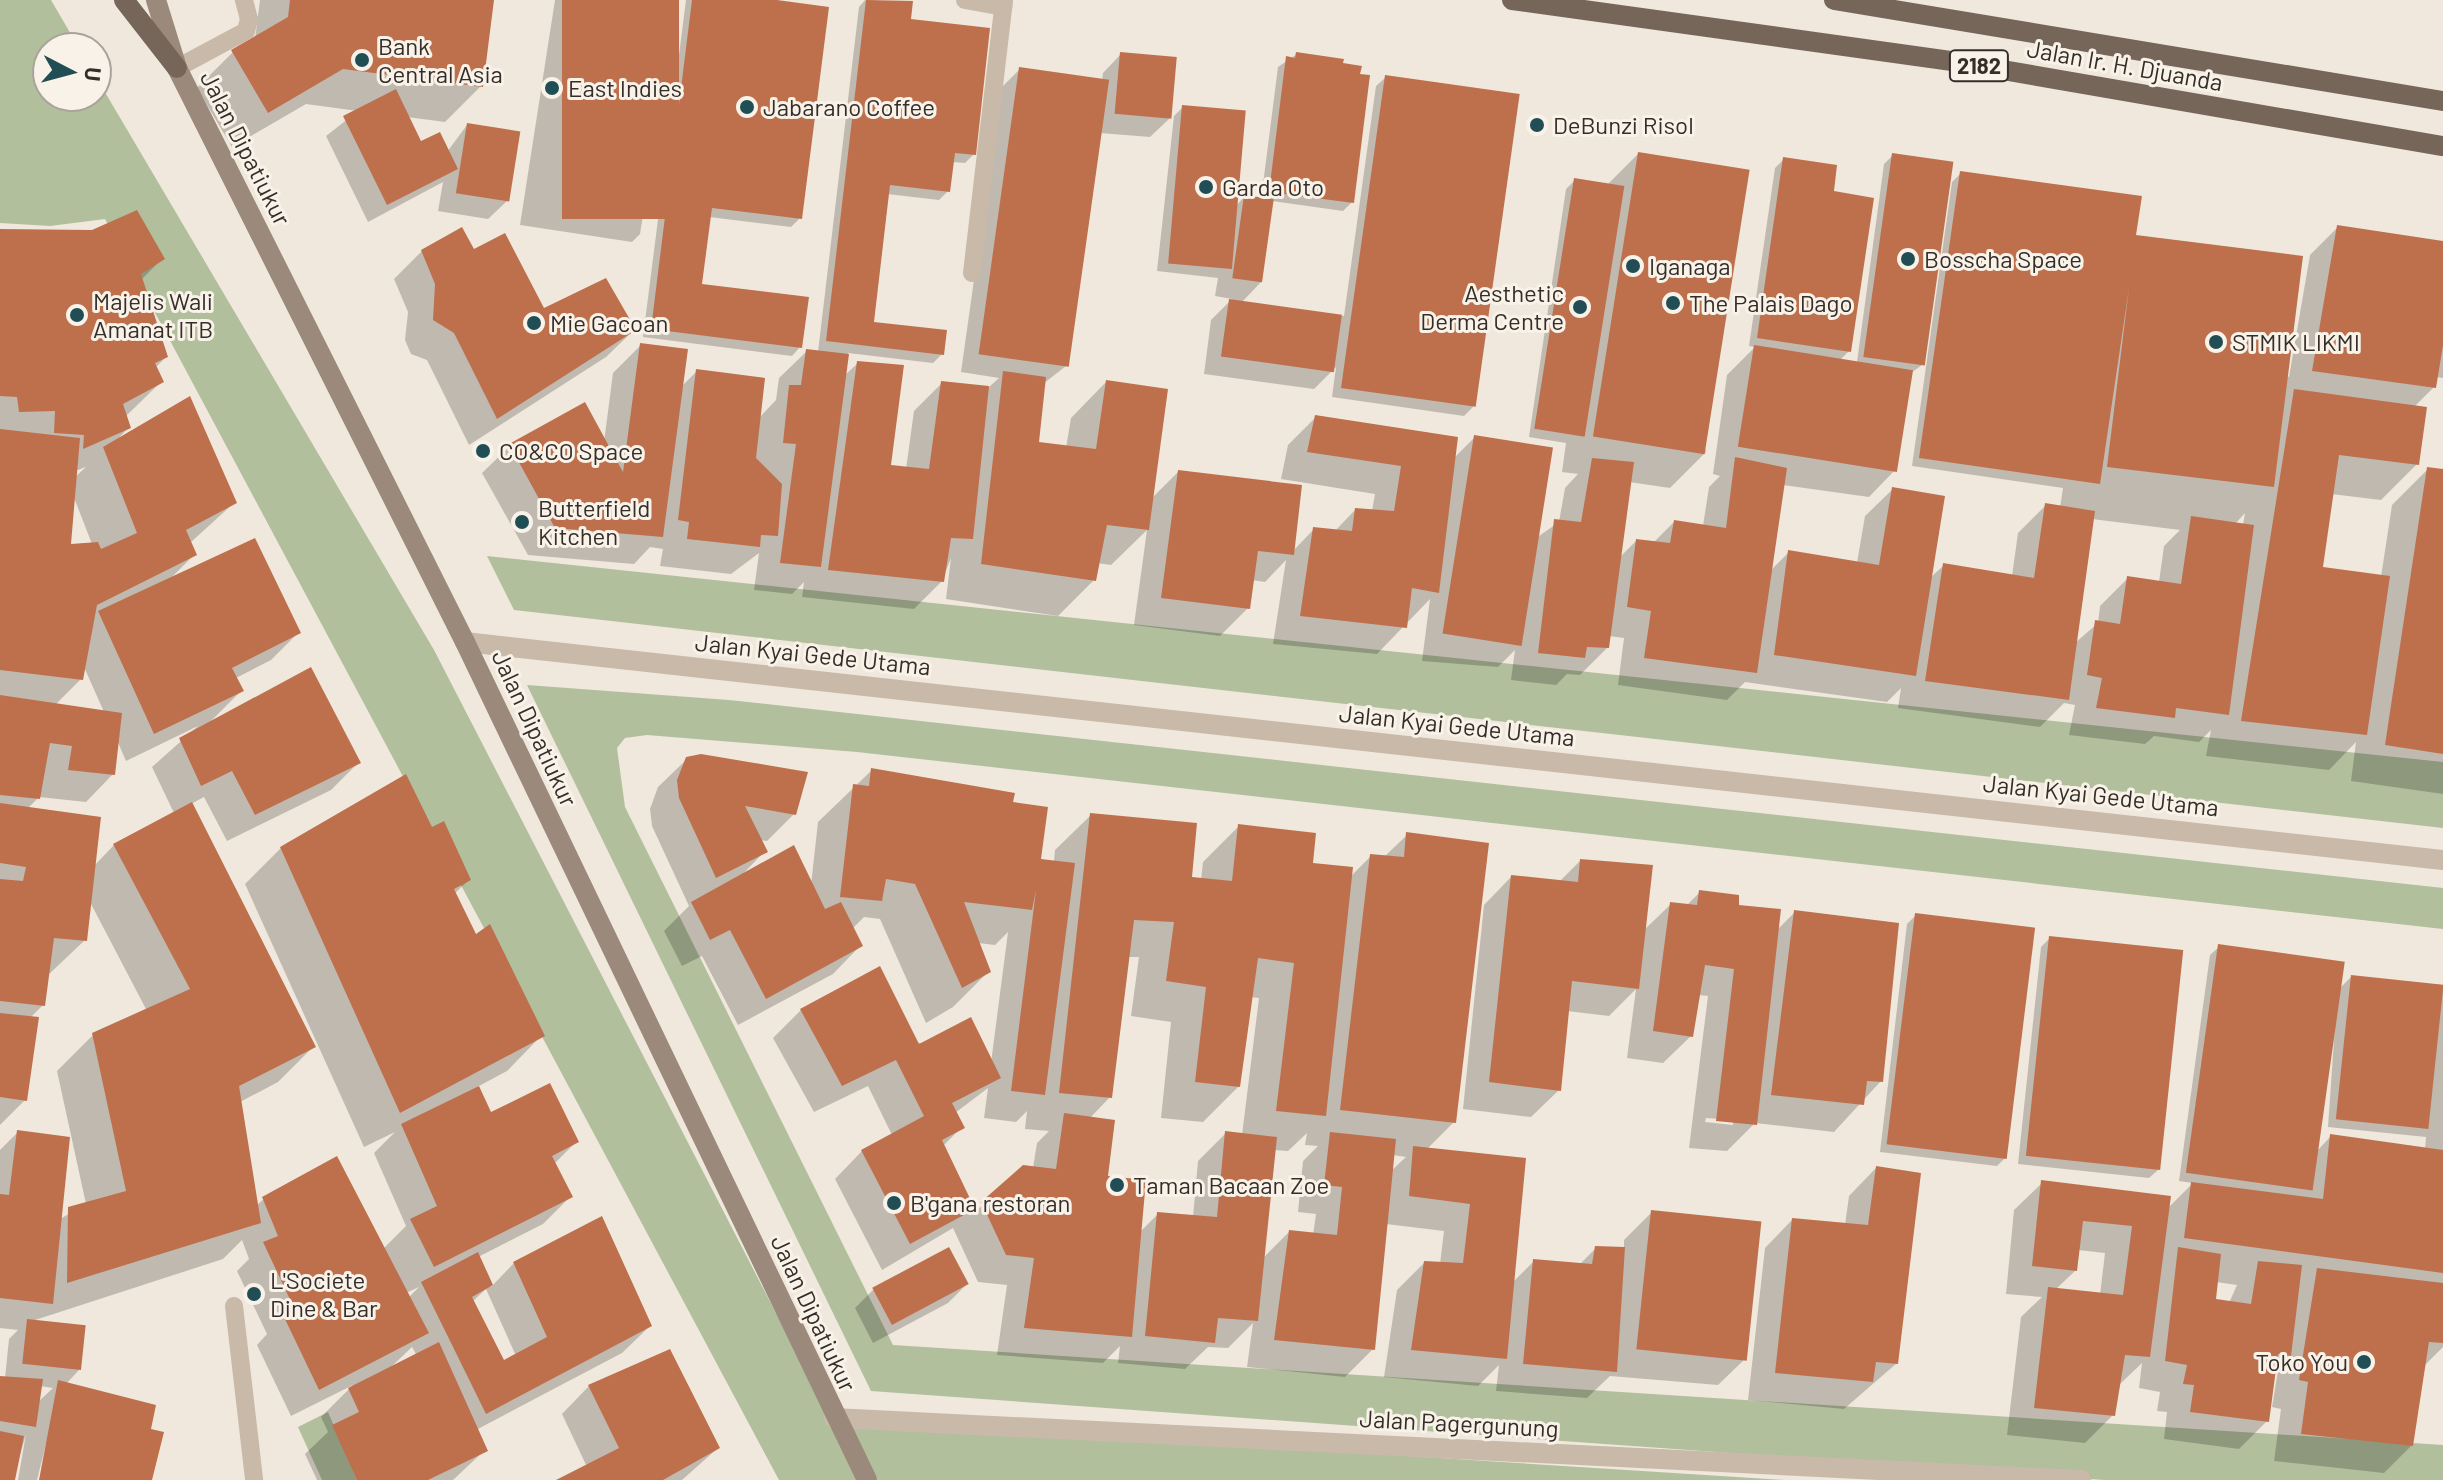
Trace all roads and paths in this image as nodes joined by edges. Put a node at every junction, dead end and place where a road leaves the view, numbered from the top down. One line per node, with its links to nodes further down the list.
1 (124, 0): 8 (main road)
2 (156, 0): 8 (main road, Jalan Dipatiukur)
3 (244, 0): 8 (lane)
4 (965, 0): 7 (lane)
5 (1512, 0): 10 (main road, Jalan Ir. H. Djuanda / 2182)
6 (1834, 0): 9 (main road, Jalan Ir. H. Djuanda / 2182)
7 (1004, 4): 11 (lane)
8 (177, 68): 12 (main road, Jalan Dipatiukur)
9 (2443, 101)
10 (2443, 146)
11 (972, 273)
12 (465, 642): 13 (street, Jalan Kyai Gede Utama); 15 (main road, Jalan Dipatiukur)
13 (2443, 860)
14 (234, 1306): 16 (lane)
15 (834, 1418): 17 (main road, Jalan Dipatiukur); 18 (street, Jalan Pagergunung)
16 (254, 1480)
17 (867, 1480)
18 (2081, 1480)

